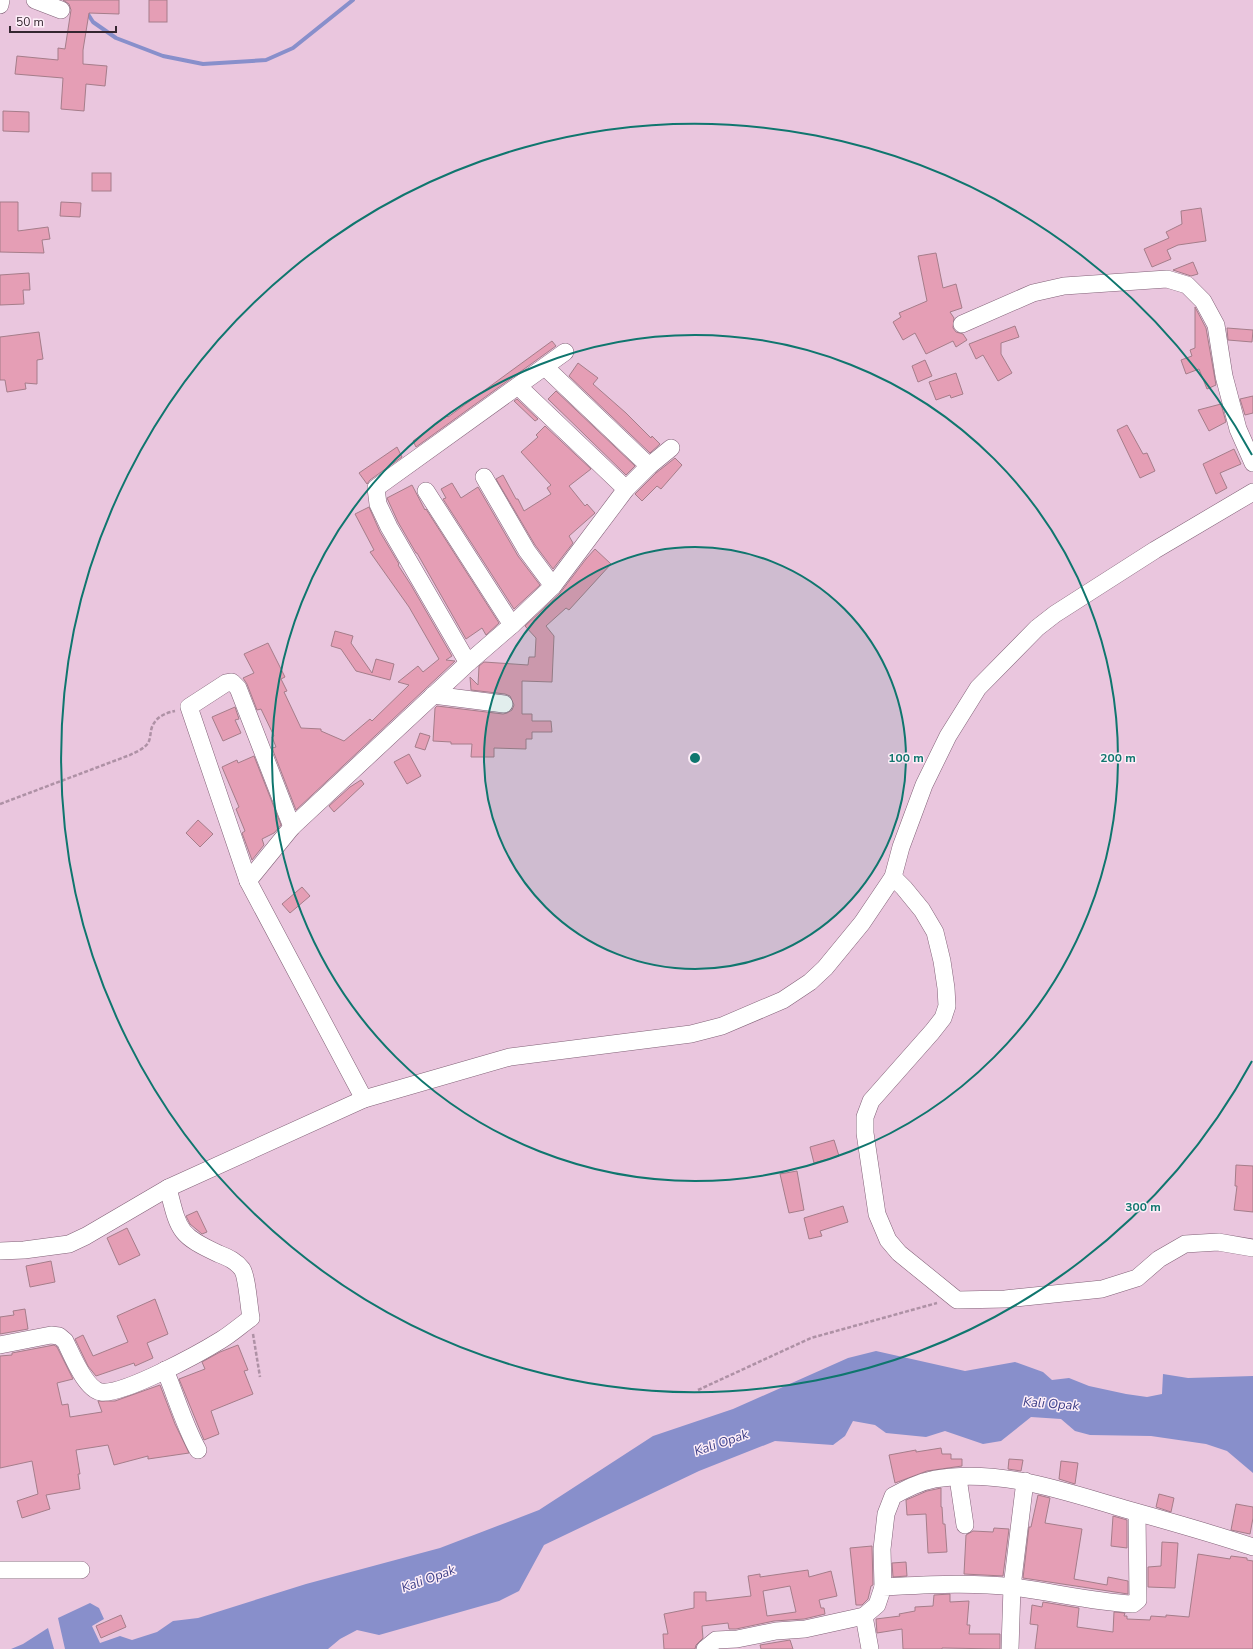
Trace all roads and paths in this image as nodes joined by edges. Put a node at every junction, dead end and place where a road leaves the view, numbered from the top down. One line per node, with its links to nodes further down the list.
1 (1, 0): 3 (street)
2 (35, 0): 4 (street)
3 (0, 5)
4 (61, 10)
5 (962, 324): 10 (street)
6 (565, 352): 7 (street)
7 (545, 367): 8 (street); 11 (street)
8 (518, 386): 13 (street); 18 (street)
9 (671, 448): 11 (street)
10 (1253, 463)
11 (649, 466): 13 (street)
12 (484, 477): 16 (street)
13 (626, 489): 16 (street)
14 (426, 491): 17 (street)
15 (1253, 492): 24 (street)
16 (553, 586): 17 (street)
17 (512, 625): 18 (street)
18 (468, 663): 19 (street)
19 (433, 695): 20 (street); 23 (street)
20 (504, 704)
21 (189, 707): 22 (path); 23 (street); 25 (street)
22 (0, 804)
23 (292, 827): 25 (street)
24 (893, 877): 26 (street); 30 (street)
25 (248, 881): 26 (street)
26 (364, 1099): 27 (street)
27 (168, 1188): 29 (street); 31 (street)
28 (1253, 1248): 30 (street)
29 (0, 1251)
30 (957, 1300): 35 (path)
31 (250, 1318): 33 (street); 34 (path)
32 (0, 1345): 33 (street)
33 (165, 1370): 36 (street)
34 (260, 1377)
35 (698, 1390)
36 (198, 1450)
37 (958, 1478): 38 (street); 40 (street); 44 (street)
38 (1025, 1481): 39 (street); 45 (street)
39 (1137, 1512): 41 (street); 45 (street)
40 (965, 1525)
41 (1253, 1547)
42 (0, 1570): 43 (street)
43 (81, 1570)
44 (882, 1587): 45 (street); 46 (street)
45 (1012, 1587): 49 (street)
46 (864, 1616): 47 (street); 48 (street)
47 (705, 1649)
48 (870, 1649)
49 (1010, 1649)

